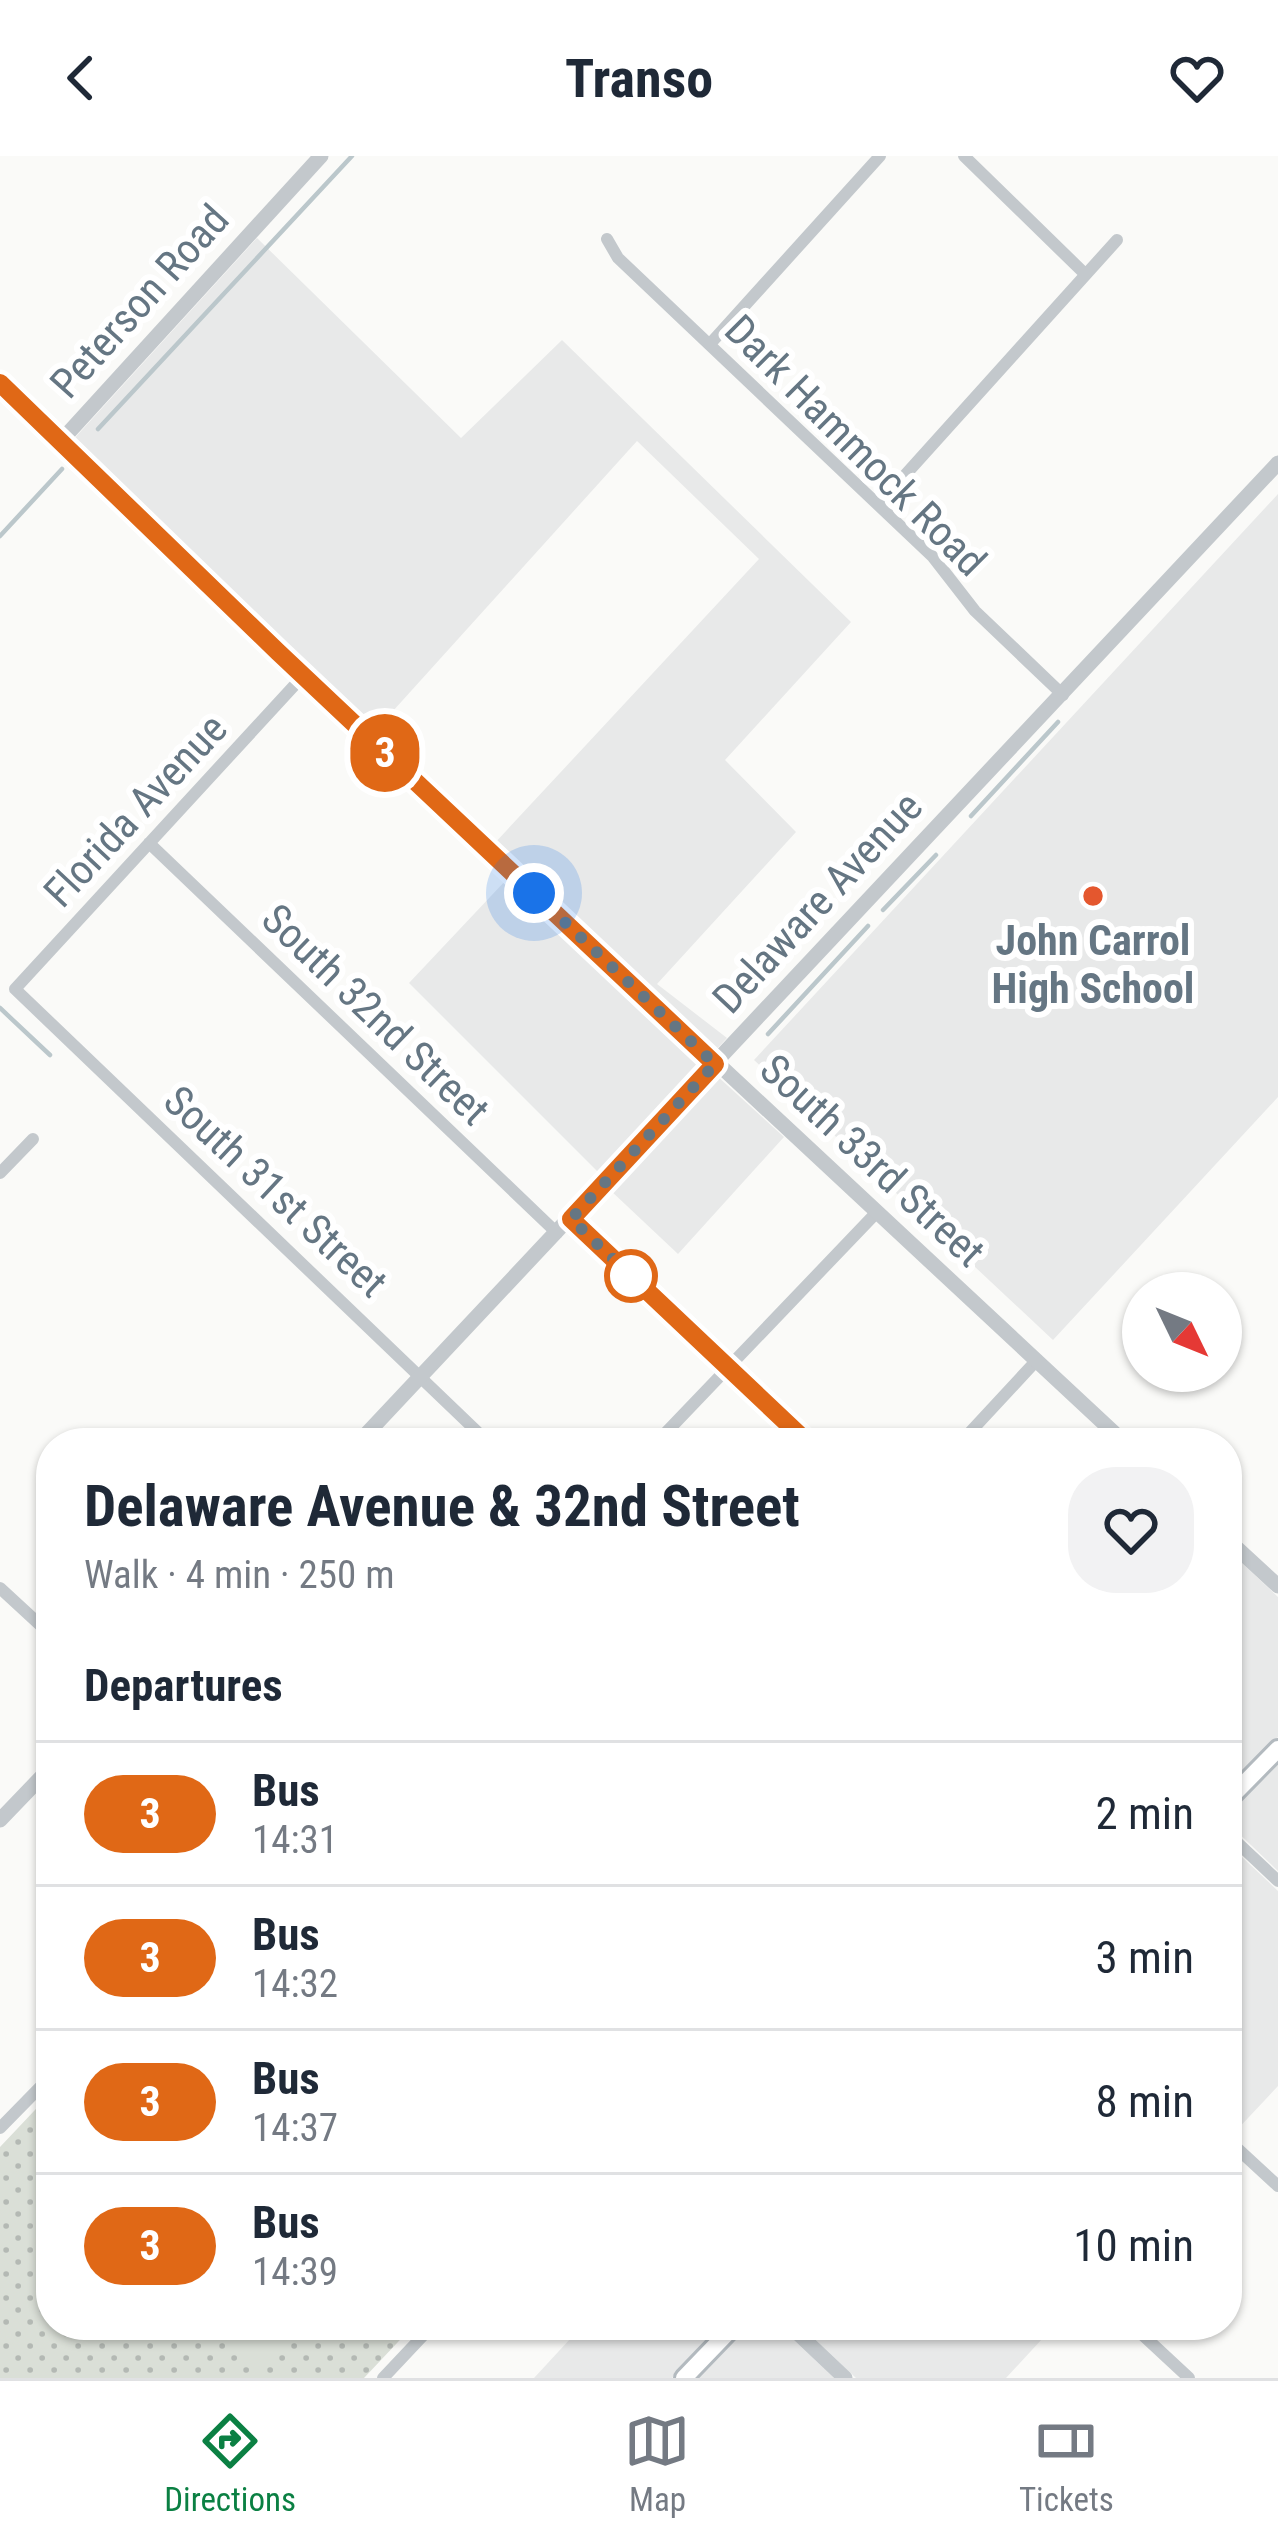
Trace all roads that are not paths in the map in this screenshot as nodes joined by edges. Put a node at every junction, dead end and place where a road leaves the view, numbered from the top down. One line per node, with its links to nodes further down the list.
1 (321, 156): 9 (street, Peterson Road)
2 (880, 156): 7 (street)
3 (964, 156): 6 (street)
4 (607, 239): 7 (street, Dark Hammock Road)
5 (1117, 240): 6 (street)
6 (1084, 273): 11 (street)
7 (710, 344): 11 (street, Dark Hammock Road)
8 (0, 383): 9 (street, South 33rd Street)
9 (60, 442): 12 (street, South 33rd Street)
10 (1278, 463): 13 (street, Delaware Avenue)
11 (878, 504): 13 (street, Dark Hammock Road)
12 (303, 676): 14 (street, Florida Avenue); 16 (street, South 33rd Street)
13 (1063, 694): 16 (street, Delaware Avenue)
14 (149, 843): 15 (street, Florida Avenue); 21 (street, South 32nd Street)
15 (15, 989): 24 (street, South 31st Street)
16 (715, 1064): 19 (street, South 33rd Street); 20 (street, Delaware Avenue)
17 (33, 1139): 18 (street)
18 (0, 1173)
19 (878, 1212): 22 (street, South 33rd Street); 23 (street)
20 (571, 1219): 21 (street, Delaware Avenue); 23 (street)
21 (557, 1233): 24 (street, Delaware Avenue)
22 (1037, 1360): 29 (street); 30 (street, South 33rd Street)
23 (727, 1367): 27 (street); 28 (street)
24 (420, 1377): 25 (street, Delaware Avenue); 26 (street, South 31st Street)
25 (372, 1428)
26 (473, 1428)
27 (670, 1428)
28 (792, 1428)
29 (973, 1428)
30 (1109, 1428)
31 (1242, 1553): 32 (street)
32 (1278, 1586)
33 (0, 1588): 34 (street)
34 (36, 1621)
35 (1278, 1749): 37 (main road)
36 (36, 1783): 38 (street)
37 (1242, 1786)
38 (0, 1820)
39 (1242, 1846): 40 (street)
40 (1278, 1881)
41 (36, 2091): 42 (street)
42 (0, 2128)
43 (1242, 2153): 44 (street)
44 (1278, 2186)
45 (419, 2340): 49 (street)
46 (721, 2340): 50 (main road)
47 (805, 2340): 51 (street)
48 (1148, 2340): 52 (street)
49 (383, 2378)
50 (684, 2378)
51 (845, 2378)
52 (1189, 2378)

